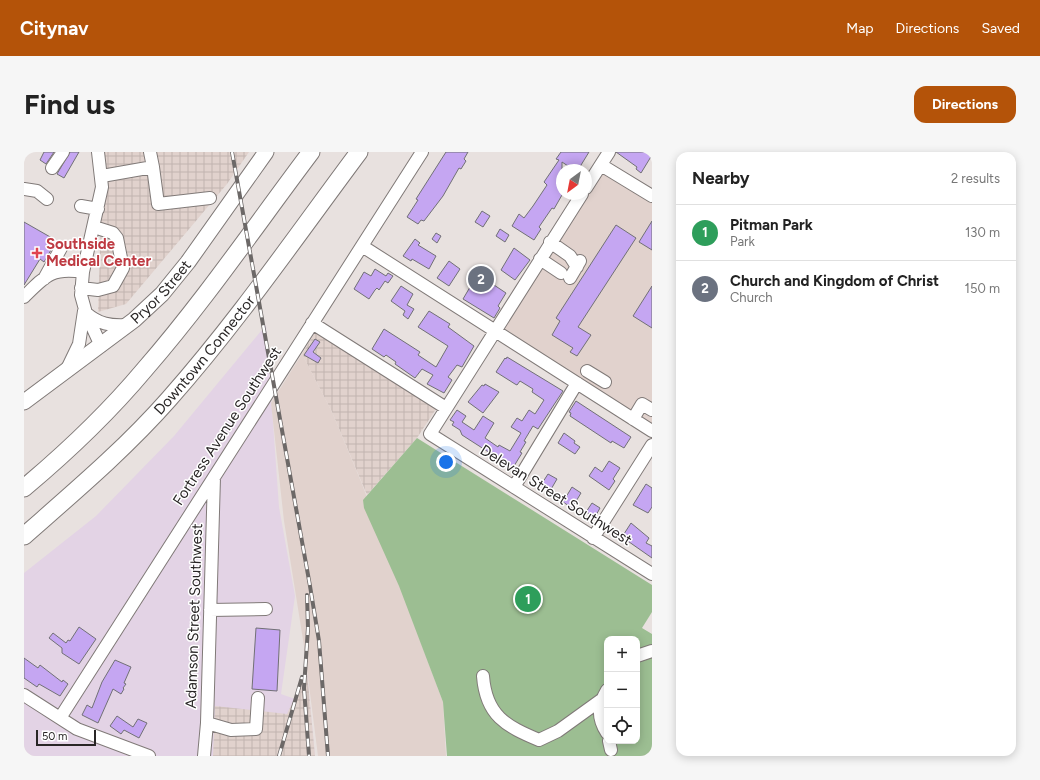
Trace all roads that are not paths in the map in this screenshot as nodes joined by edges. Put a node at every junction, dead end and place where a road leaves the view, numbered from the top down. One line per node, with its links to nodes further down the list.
1 (63, 152): 11 (street)
2 (98, 152): 13 (street)
3 (150, 152): 12 (street)
4 (266, 152): 34 (main road, Pryor Street)
5 (304, 152): 16 (highway)
6 (311, 152): 16 (highway)
7 (359, 152): 50 (highway, Downtown Connector)
8 (422, 152): 25 (street, Fortress Avenue Southwest)
9 (609, 152): 10 (street)
10 (601, 164): 14 (street); 17 (street)
11 (52, 168)
12 (152, 168): 13 (street); 18 (street)
13 (102, 176): 22 (street)
14 (592, 178)
15 (24, 189): 19 (street)
16 (279, 195): 49 (highway)
17 (652, 196)
18 (210, 198)
19 (47, 199)
20 (578, 200): 24 (street)
21 (82, 206): 22 (street)
22 (98, 209): 23 (street)
23 (94, 227): 28 (street); 30 (street)
24 (550, 242): 27 (street); 27 (street)
25 (362, 246): 33 (street, Fortress Avenue Southwest); 35 (street)
26 (61, 248): 29 (street)
27 (540, 260): 35 (street)
28 (83, 272): 29 (street); 30 (street)
29 (44, 279): 31 (street)
30 (81, 288): 32 (street)
31 (24, 297)
32 (85, 310): 34 (street); 36 (street); 38 (street)
33 (312, 323): 43 (street); 47 (street, Fortress Avenue Southwest)
34 (127, 325): 36 (main road, Pryor Street)
35 (495, 331): 39 (street); 43 (street)
36 (101, 346): 38 (main road, Pryor Street)
37 (587, 371): 40 (street)
38 (66, 372): 41 (main road, Pryor Street)
39 (577, 383): 40 (street); 48 (street)
40 (597, 395): 44 (street)
41 (24, 402)
42 (644, 405): 44 (street)
43 (446, 408): 48 (street, Delevan Street Southwest)
44 (633, 419): 45 (street)
45 (652, 431)
46 (652, 445): 51 (street)
47 (214, 476): 54 (street, Adamson Street Southwest); 61 (street, Fortress Avenue Southwest)
48 (514, 487): 51 (street, Delevan Street Southwest)
49 (24, 488)
50 (24, 536)
51 (593, 538): 52 (street, Delevan Street Southwest)
52 (652, 574)
53 (266, 609): 54 (street)
54 (210, 610): 62 (street, Adamson Street Southwest)
55 (652, 651): 56 (street)
56 (640, 655)
57 (483, 676): 59 (street)
58 (24, 695): 61 (street)
59 (604, 695): 63 (street)
60 (258, 698): 62 (street)
61 (60, 718): 64 (street)
62 (207, 724): 65 (street, Adamson Street Southwest)
63 (604, 728)
64 (149, 756)
65 (204, 756)

